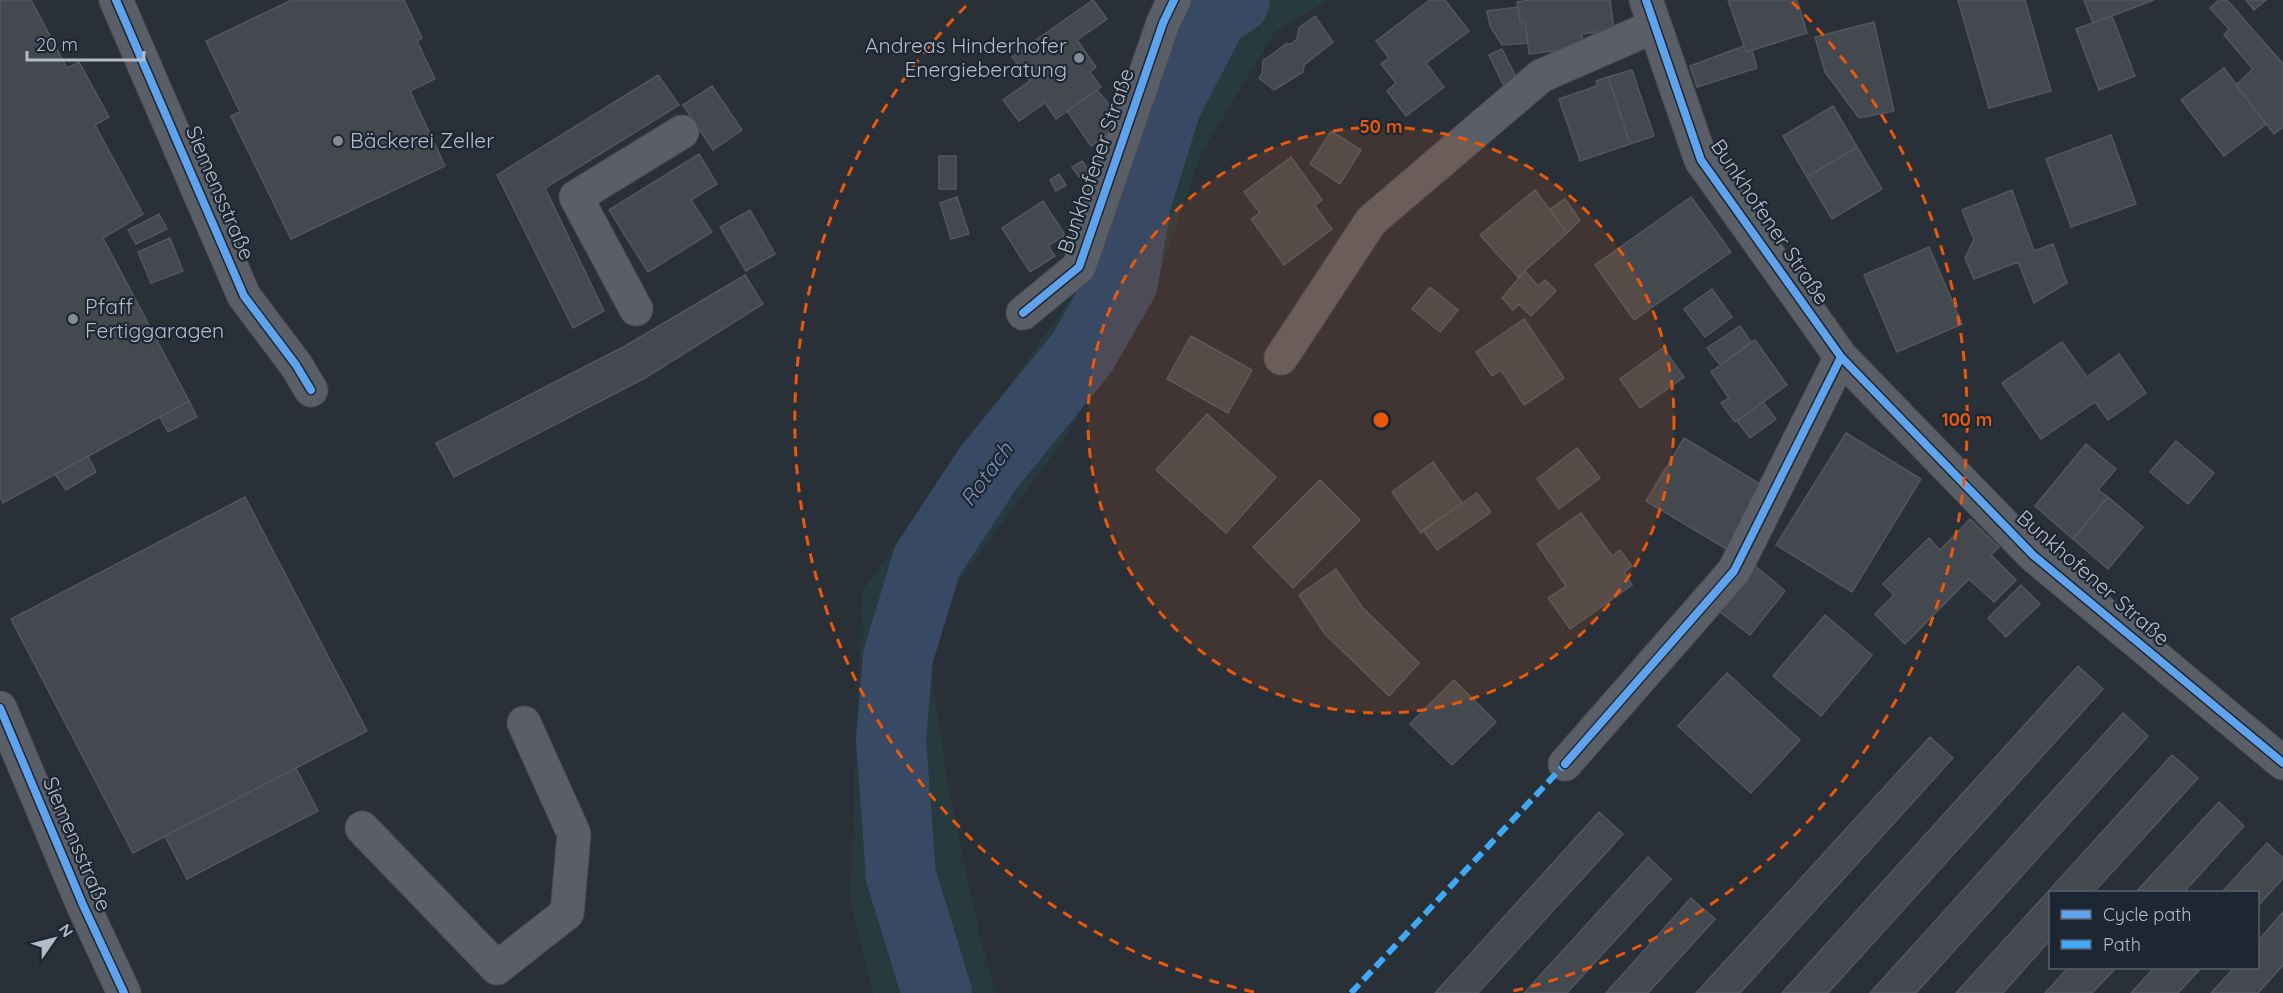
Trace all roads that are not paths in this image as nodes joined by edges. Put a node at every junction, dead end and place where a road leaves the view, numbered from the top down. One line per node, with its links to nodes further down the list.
1 (116, 0): 9 (street, Siemensstraße)
2 (1174, 0): 6 (street, Bunkhofener Straße)
3 (1648, 7): 7 (street, Bunkhofener Straße); 8 (street)
4 (682, 132): 5 (street)
5 (636, 309)
6 (1023, 313)
7 (1840, 357): 12 (street, Bunkhofener Straße); 13 (street)
8 (1281, 358)
9 (311, 390)
10 (0, 708): 15 (street, Siemensstraße)
11 (524, 723): 14 (street)
12 (2283, 763)
13 (1565, 764)
14 (362, 828)
15 (124, 993)

